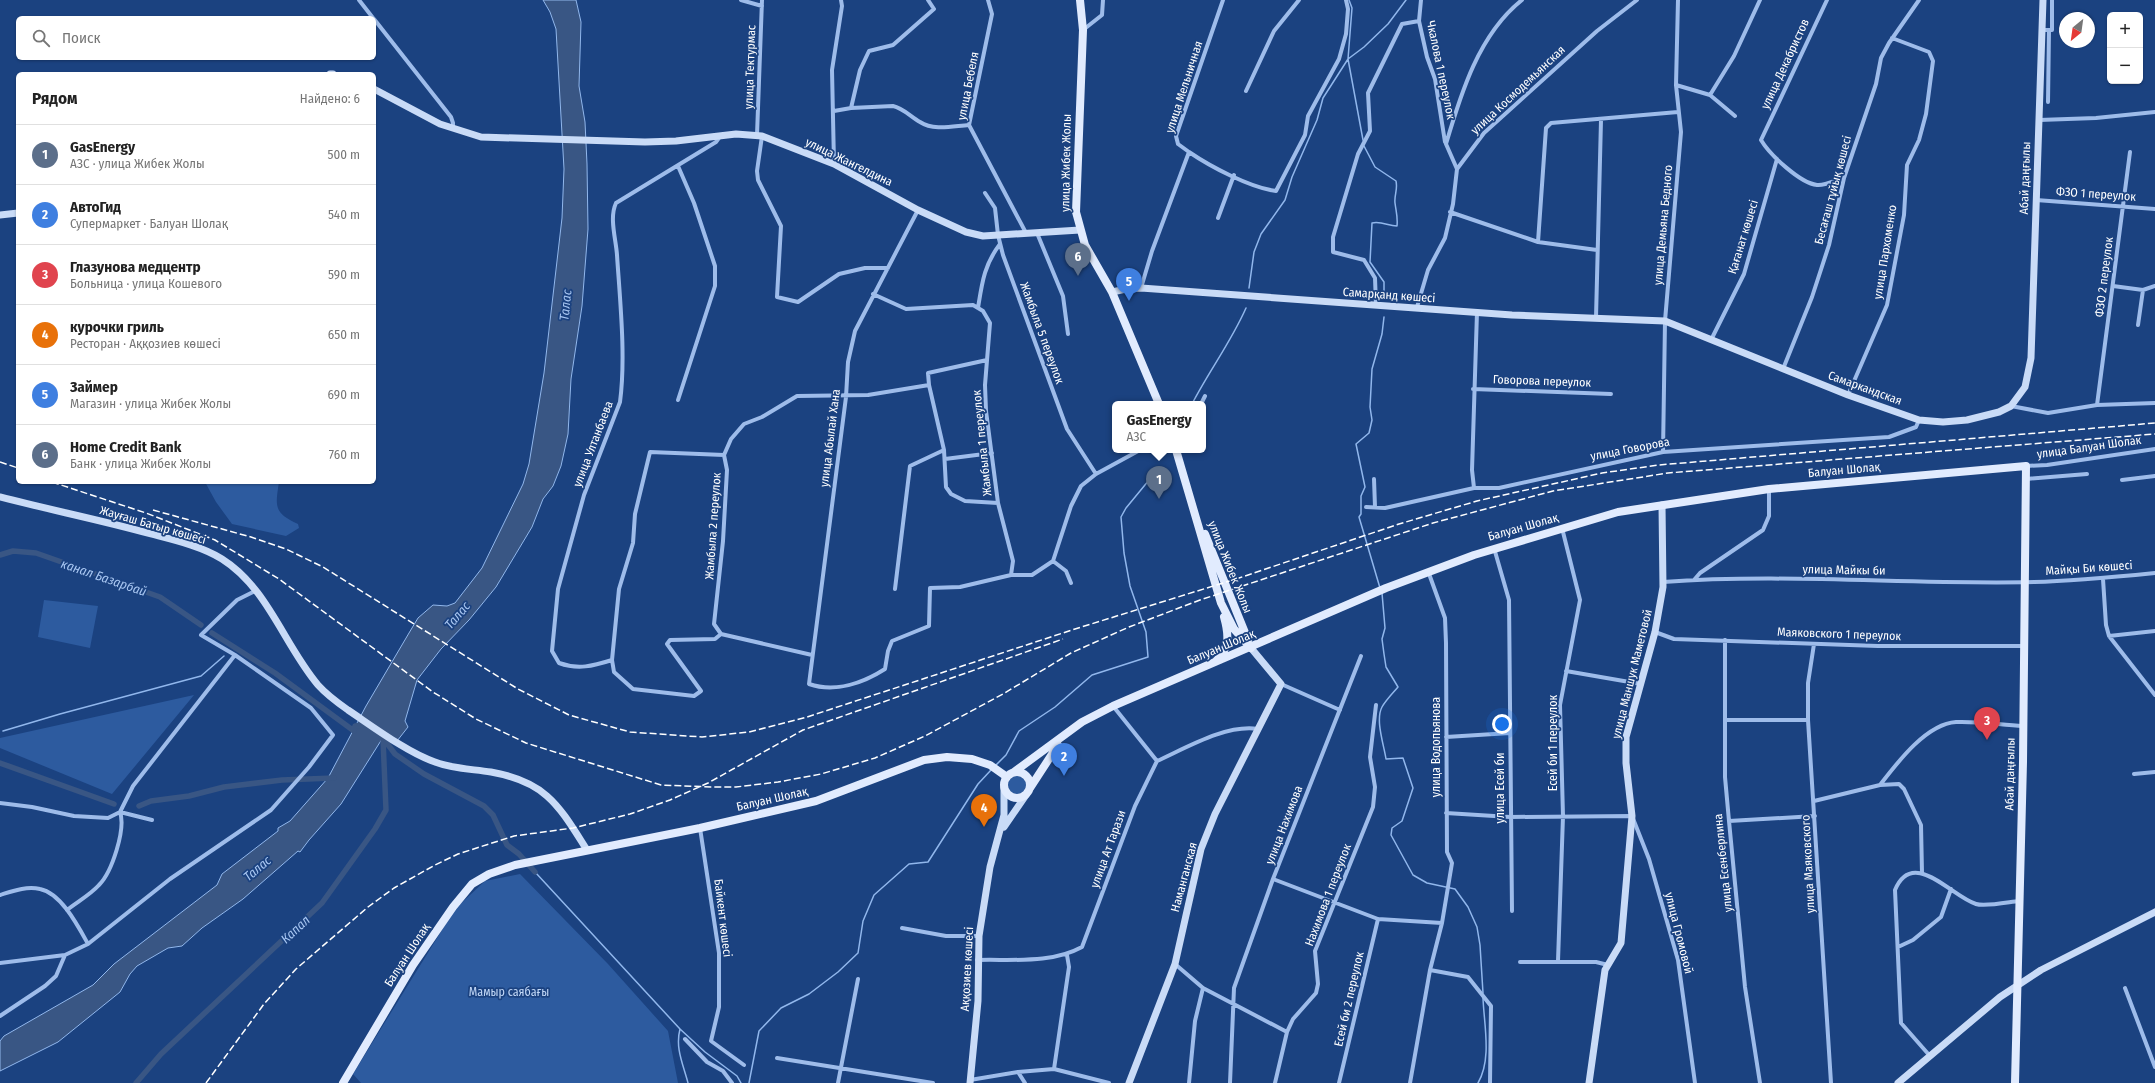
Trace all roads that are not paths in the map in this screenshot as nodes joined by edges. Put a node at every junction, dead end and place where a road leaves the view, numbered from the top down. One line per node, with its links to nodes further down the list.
1 (359, 0): 22 (street)
2 (741, 0): 21 (street)
3 (762, 0): 21 (street, улица Тектурмас)
4 (841, 0): 34 (street)
5 (928, 0): 33 (street)
6 (988, 0): 40 (street, улица Бебеля)
7 (1080, 0): 25 (main road, улица Жибек Жолы)
8 (1102, 0): 25 (street)
9 (1223, 0): 45 (street, улица Мельничная)
10 (1300, 0): 30 (street)
11 (1346, 0): 51 (street, улица Мельничная)
12 (1421, 0): 24 (street, Чкалова 1 переулок)
13 (1522, 0): 44 (street)
14 (1637, 0): 50 (street, улица Космодемьянская)
15 (1678, 0): 28 (street, улица Демьяна Бедного)
16 (1760, 0): 31 (street)
17 (1827, 0): 47 (street, улица Декабристов)
18 (1919, 0): 27 (street, Бесағаш тұйық көшесі)
19 (2043, 0): 26 (street, Абай даңғылы)
20 (2052, 0): 26 (street)
21 (762, 6): 43 (street, улица Тектурмас)
22 (372, 16)
23 (376, 21): 41 (street)
24 (1419, 21): 44 (street, Чкалова 1 переулок); 76 (street)
25 (1083, 30): 62 (main road, улица Жибек Жолы)
26 (2045, 30): 32 (street); 39 (street, Абай даңғылы)
27 (1892, 38): 52 (street, Бесағаш тұйық көшесі); 90 (street, улица Пархоменко)
28 (1676, 85): 31 (street); 35 (street, улица Демьяна Бедного)
29 (376, 90): 41 (street, улица Жангелдина)
30 (1246, 91)
31 (1710, 95): 37 (street)
32 (2048, 102)
33 (851, 108): 34 (street); 40 (street)
34 (834, 111): 48 (street)
35 (1678, 112): 38 (street); 81 (street, улица Демьяна Бедного)
36 (2155, 112): 39 (street)
37 (1735, 116)
38 (1600, 120): 66 (street); 68 (street)
39 (2039, 120): 54 (street, Абай даңғылы)
40 (969, 125): 64 (street, улица Бебеля)
41 (453, 129): 42 (street, улица Жангелдина)
42 (721, 135): 43 (street, улица Жангелдина); 49 (street, улица Ултанбаева)
43 (759, 135): 48 (street, улица Жангелдина); 69 (street, улица Тектурмас)
44 (1446, 144): 50 (street, Чкалова 1 переулок)
45 (1189, 152): 51 (street, улица Мельничная); 72 (street)
46 (2130, 152): 55 (street, ФЗО 2 переулок)
47 (1777, 159): 52 (street); 84 (street, Қағанат көшесі)
48 (834, 164): 57 (street, улица Жангелдина)
49 (678, 166): 93 (street); 148 (street, улица Ултанбаева)
50 (1457, 169): 58 (street, улица Космодемьянская)
51 (1234, 175): 61 (street)
52 (1844, 178): 86 (street, Бесағаш тұйық көшесі)
53 (986, 193): 65 (street, Жамбыла 5 переулок)
54 (2036, 200): 55 (street, ФЗО 1 переулок); 98 (street, Абай даңғылы)
55 (2123, 206): 56 (street, ФЗО 1 переулок); 70 (street, ФЗО 2 переулок)
56 (2155, 209)
57 (918, 210): 65 (street, улица Жангелдина); 69 (street, улица Абылай Хана)
58 (1450, 212): 66 (street); 77 (street, улица Космодемьянская)
59 (16, 213): 60 (street)
60 (0, 215)
61 (1218, 218)
62 (1080, 230): 63 (street, улица Жангелдина); 74 (main road, улица Жибек Жолы)
63 (1037, 233): 64 (street, улица Жангелдина); 83 (street)
64 (1027, 234): 65 (street, улица Жангелдина)
65 (998, 235): 67 (street, Жамбыла 5 переулок)
66 (1538, 242): 68 (street)
67 (1000, 244): 78 (street); 109 (street, Жамбыла 5 переулок)
68 (1597, 250): 80 (street)
69 (888, 268): 75 (street, улица Абылай Хана)
70 (2112, 286): 73 (street); 97 (street, ФЗО 2 переулок)
71 (2155, 286): 73 (street)
72 (1141, 288): 74 (street, Самарқанд көшесі); 76 (street, Самарқанд көшесі)
73 (2143, 290): 82 (street)
74 (1112, 292): 94 (main road, улица Жибек Жолы)
75 (873, 294): 78 (street); 92 (street, улица Абылай Хана)
76 (1376, 305): 77 (street, Самарқанд көшесі)
77 (1417, 307): 79 (street, Самарқанд көшесі)
78 (978, 308): 85 (street, Жамбыла 1 переулок)
79 (1477, 312): 80 (street, Самарқанд көшесі); 88 (street)
80 (1596, 318): 81 (street, Самарқанд көшесі)
81 (1665, 322): 84 (street, Самаркандская); 102 (street, улица Демьяна Бедного)
82 (2138, 325)
83 (1068, 334)
84 (1711, 340): 86 (street, Самаркандская)
85 (987, 360): 87 (street); 103 (street, Жамбыла 1 переулок)
86 (1783, 369): 90 (street, Самаркандская)
87 (929, 386): 92 (street); 101 (street, Жамбыла 1 переулок)
88 (1473, 389): 89 (street, Говорова переулок); 115 (street)
89 (1611, 394)
90 (1848, 395): 99 (street, Самаркандская)
91 (1205, 396): 95 (street)
92 (846, 397): 106 (street); 146 (street, улица Абылай Хана)
93 (678, 400)
94 (1158, 401)
95 (1202, 401)
96 (2155, 403): 97 (street)
97 (2097, 405): 98 (street)
98 (2012, 406): 99 (street, Самаркандская)
99 (1919, 420): 102 (street, улица Говорова)
100 (2155, 448): 108 (street, улица Балуан Шолак)
101 (944, 450): 107 (street, Жамбыла 1 переулок); 134 (street)
102 (1663, 452): 115 (street, улица Говорова)
103 (992, 453): 107 (street); 118 (street, Жамбыла 1 переулок)
104 (1134, 453): 109 (street)
105 (1178, 453): 122 (main road, улица Жибек Жолы)
106 (724, 455): 139 (street, Жамбыла 2 переулок); 148 (street)
107 (945, 459): 118 (street, Жамбыла 1 переулок)
108 (2026, 466): 113 (main road, Абай даңғылы); 116 (main road, Балуан Шолақ)
109 (1096, 474): 125 (street)
110 (2087, 474): 113 (street)
111 (2155, 476): 114 (street)
112 (1374, 479): 121 (street)
113 (2026, 479): 132 (main road, Абай даңғылы)
114 (2122, 480)
115 (1474, 488): 121 (street, улица Говорова)
116 (1769, 489): 119 (main road, Балуан Шолақ); 130 (street)
117 (0, 496): 135 (street, Жауғаш Батыр көшесі)
118 (998, 503): 128 (street, Жамбыла 1 переулок)
119 (1662, 505): 123 (main road, Балуан Шолақ); 131 (street, улица Маншук Маметовой)
120 (1366, 507): 121 (street, улица Говорова)
121 (1375, 508)
122 (1196, 513): 136 (main road, улица Жибек Жолы); 144 (main road, улица Жибек Жолы)
123 (1562, 528): 124 (main road, Балуан Шолақ); 150 (street, Есей би 1 переулок)
124 (1494, 548): 126 (main road, Балуан Шолақ); 161 (street, улица Есей би)
125 (1053, 561): 128 (street); 133 (street)
126 (1428, 571): 144 (main road, Балуан Шолақ); 162 (street, улица Водопьянова)
127 (2155, 573): 129 (street, Майқы Би көшесі)
128 (1011, 575): 146 (street, улица Абылай Хана)
129 (2103, 579): 132 (street, Майқы Би көшесі); 140 (street)
130 (1694, 580): 131 (street, улица Майкы би); 132 (street, улица Майкы би)
131 (1663, 582): 138 (street, улица Маншук Маметовой)
132 (2025, 582): 143 (main road, Абай даңғылы)
133 (1071, 583)
134 (895, 589)
135 (255, 591): 145 (street); 183 (street, Жауғаш Батыр көшесі)
136 (1221, 603): 144 (main road, улица Жибек Жолы); 149 (main road)
137 (2155, 631): 140 (street)
138 (1655, 632): 141 (street, Маяковского 1 переулок); 152 (street, улица Маншук Маметовой)
139 (721, 634): 146 (street); 148 (street)
140 (2109, 636): 153 (street)
141 (1725, 640): 142 (street, Маяковского 1 переулок); 157 (street, улица Есенберлина)
142 (1814, 644): 143 (street, Маяковского 1 переулок); 158 (street, улица Маяковского)
143 (2023, 646): 159 (main road, Абай даңғылы)
144 (1251, 648): 149 (main road, Балуан Шолақ); 151 (street)
145 (235, 654): 173 (street); 197 (street)
146 (812, 656)
147 (1360, 656): 156 (street, улица Нахимова)
148 (612, 660)
149 (1214, 664): 154 (main road, Балуан Шолақ)
150 (1566, 671): 152 (street); 175 (street, Есей би 1 переулок)
151 (1281, 684): 156 (street); 160 (street, Наманганская)
152 (1641, 684): 176 (street, улица Маншук Маметовой)
153 (2155, 695)
154 (1113, 706): 163 (main road, Балуан Шолақ); 164 (street)
155 (1376, 706): 188 (street, Нахимова 1 переулок)
156 (1340, 710): 185 (street, улица Нахимова)
157 (1725, 720): 158 (street); 180 (street, улица Есенберлина)
158 (1808, 720): 171 (street, улица Маяковского)
159 (2023, 726): 168 (street); 189 (main road, Абай даңғылы)
160 (1258, 729): 164 (street); 205 (street, Наманганская)
161 (1510, 733): 162 (street); 178 (street, улица Есей би)
162 (1446, 737): 174 (street, улица Водопьянова)
163 (1063, 738): 166 (main road, Балуан Шолақ); 170 (main road, Балуан Шолақ)
164 (1157, 760): 200 (street, улица Ат Тарази)
165 (2155, 772): 167 (street)
166 (1011, 774): 169 (main road); 170 (main road); 181 (main road, Балуан Шолақ)
167 (2134, 774)
168 (1880, 785): 171 (street); 184 (street)
169 (1004, 787): 170 (main road); 182 (street, Аққозиев көшесі)
170 (1028, 791): 182 (street, Аққозиев көшесі)
171 (1814, 801): 177 (street, улица Маяковского)
172 (0, 803): 173 (street)
173 (120, 812): 179 (street); 190 (street)
174 (1446, 813): 178 (street); 194 (street, улица Водопьянова)
175 (1563, 816): 176 (street); 178 (street); 202 (street, Есей би 1 переулок)
176 (1632, 816): 206 (street, улица Маншук Маметовой); 238 (street, улица Громовой)
177 (1815, 816): 180 (street); 240 (street, улица Маяковского)
178 (1510, 817): 191 (street, улица Есей би)
179 (152, 820)
180 (1729, 821): 239 (street, улица Есенберлина)
181 (700, 828): 183 (main road, Балуан Шолақ); 218 (street, Байкент көшесі)
182 (1000, 834): 196 (street, Аққозиев көшесі)
183 (587, 850): 224 (main road, Балуан Шолақ)
184 (1922, 873): 186 (street); 198 (street)
185 (1273, 879): 188 (street); 212 (street, улица Нахимова)
186 (1951, 889): 189 (street); 198 (street)
187 (0, 895): 190 (street)
188 (1335, 901): 193 (street); 214 (street, Нахимова 1 переулок)
189 (2019, 901): 210 (main road, Абай даңғылы)
190 (67, 910): 197 (street)
191 (1512, 911)
192 (2155, 912): 210 (street)
193 (1378, 919): 194 (street); 234 (street, Есей би 2 переулок)
194 (1442, 923): 207 (street)
195 (902, 928): 196 (street)
196 (978, 936): 201 (street, Аққозиев көшесі)
197 (88, 944): 199 (street)
198 (1898, 947): 216 (street)
199 (65, 955): 204 (street); 213 (street)
200 (1067, 955): 201 (street, улица Ат Тарази); 221 (street)
201 (977, 960): 223 (street, Аққозиев көшесі)
202 (1558, 961): 203 (street); 206 (street)
203 (1520, 962)
204 (0, 963)
205 (1175, 964): 209 (street); 230 (street, Наманганская)
206 (1608, 965): 237 (street, улица Маншук Маметовой)
207 (1430, 970): 235 (street); 236 (street)
208 (858, 979): 220 (street)
209 (1203, 988): 212 (street); 231 (street)
210 (2016, 988): 216 (street); 242 (main road, Абай даңғылы)
211 (2125, 988): 219 (street)
212 (1232, 1003): 214 (street); 232 (street, улица Нахимова)
213 (0, 1016)
214 (1287, 1032): 233 (street, Нахимова 1 переулок)
215 (685, 1039): 225 (street)
216 (1930, 1056): 241 (street)
217 (777, 1058): 220 (street)
218 (744, 1065)
219 (2155, 1067)
220 (842, 1068): 226 (street); 227 (street)
221 (1054, 1069): 222 (street); 229 (street)
222 (1018, 1072): 223 (street); 228 (street)
223 (970, 1082)
224 (343, 1083)
225 (732, 1083)
226 (838, 1083)
227 (933, 1083)
228 (1025, 1083)
229 (1109, 1083)
230 (1129, 1083)
231 (1189, 1083)
232 (1230, 1083)
233 (1275, 1083)
234 (1339, 1083)
235 (1410, 1083)
236 (1490, 1083)
237 (1589, 1083)
238 (1695, 1083)
239 (1760, 1083)
240 (1831, 1083)
241 (1898, 1083)
242 (2015, 1083)

